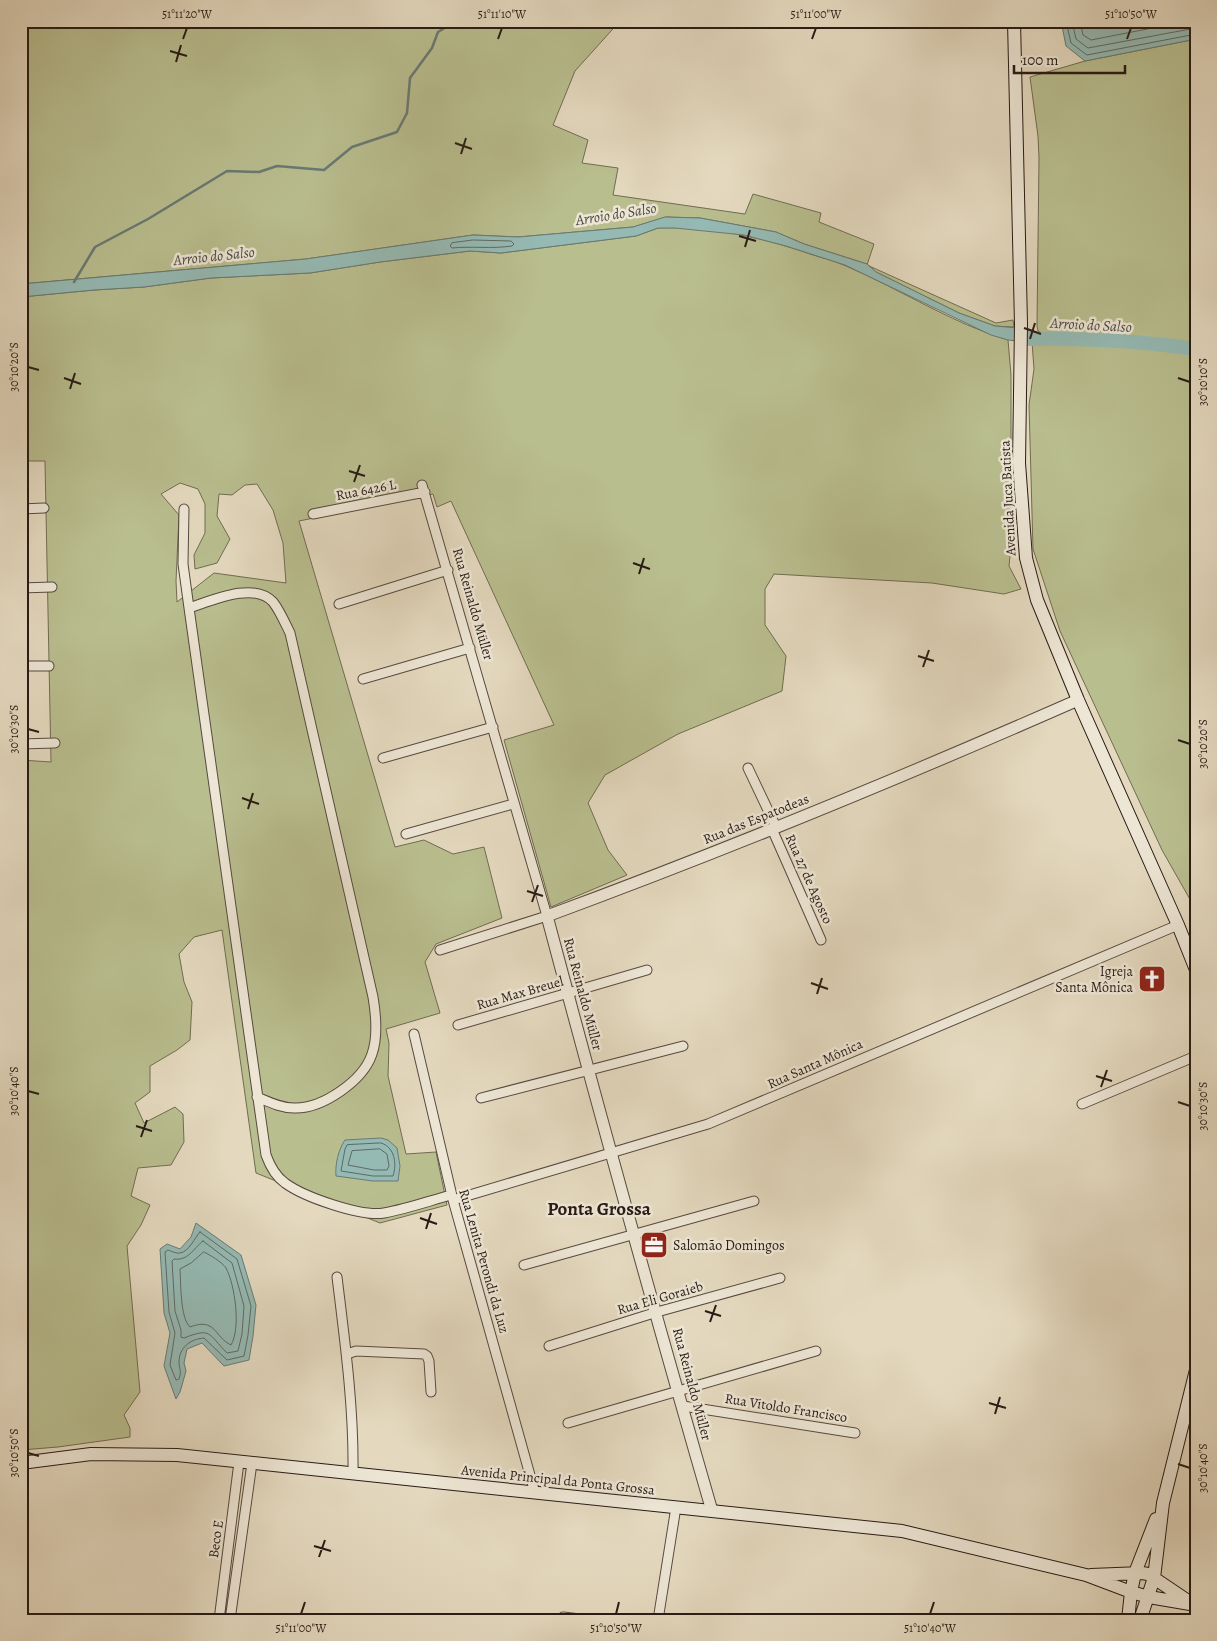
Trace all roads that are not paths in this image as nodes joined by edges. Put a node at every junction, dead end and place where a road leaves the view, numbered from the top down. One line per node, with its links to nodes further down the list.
1 (1014, 21): 16 (main road, Avenida Juca Batista)
2 (424, 489): 6 (street, Rua 6426 L); 7 (street, Rua Reinaldo Müller)
3 (44, 508): 4 (street)
4 (21, 509)
5 (184, 509): 11 (street, Rua Santa Mônica)
6 (313, 514)
7 (448, 570): 10 (street); 12 (street, Rua Reinaldo Müller)
8 (48, 587): 9 (street)
9 (21, 588)
10 (339, 604)
11 (188, 608): 37 (street, Rua Santa Mônica); 37 (street)
12 (470, 648): 15 (street); 17 (street, Rua Reinaldo Müller)
13 (21, 666): 14 (street)
14 (48, 666)
15 (363, 679)
16 (1078, 700): 23 (street, Rua das Espatodeas); 26 (main road, Avenida Juca Batista)
17 (492, 727): 20 (street); 22 (street, Rua Reinaldo Müller)
18 (55, 743): 19 (street)
19 (21, 744)
20 (383, 758)
21 (748, 768): 23 (street, Rua 27 de Agosto)
22 (513, 804): 24 (street); 25 (street, Rua Reinaldo Müller)
23 (774, 828): 25 (street, Rua das Espatodeas); 27 (street, Rua 27 de Agosto)
24 (406, 834)
25 (547, 916): 28 (street, Rua das Espatodeas); 31 (street, Rua Reinaldo Müller)
26 (1178, 925): 30 (main road, Avenida Juca Batista); 40 (street, Rua Santa Mônica)
27 (821, 940)
28 (440, 950)
29 (647, 970): 31 (street, Rua Max Breuel)
30 (1196, 970)
31 (568, 993): 32 (street, Rua Max Breuel); 36 (street, Rua Reinaldo Müller)
32 (458, 1025)
33 (414, 1034): 41 (street, Rua Lenita Perondi da Luz)
34 (683, 1046): 36 (street)
35 (1196, 1056): 39 (street)
36 (588, 1070): 38 (street); 40 (street, Rua Reinaldo Müller)
37 (257, 1097): 41 (street, Rua Santa Mônica)
38 (481, 1098)
39 (1082, 1104)
40 (610, 1153): 41 (street, Rua Santa Mônica); 43 (street, Rua Reinaldo Müller)
41 (452, 1198): 60 (street, Rua Lenita Perondi da Luz)
42 (754, 1201): 43 (street)
43 (634, 1236): 44 (street); 47 (street, Rua Reinaldo Müller)
44 (524, 1265)
45 (337, 1277): 50 (street)
46 (780, 1278): 47 (street, Rua Eli Goraieb)
47 (657, 1312): 48 (street, Rua Eli Goraieb); 52 (street, Rua Reinaldo Müller)
48 (548, 1346)
49 (816, 1351): 52 (street)
50 (347, 1354): 53 (street); 59 (street)
51 (1196, 1370): 61 (main road)
52 (679, 1391): 54 (street, Rua Reinaldo Müller); 55 (street)
53 (431, 1392)
54 (682, 1406): 56 (street, Rua Vitoldo Francisco); 63 (street, Rua Reinaldo Müller)
55 (568, 1423)
56 (855, 1433)
57 (21, 1463): 58 (main road, Avenida Principal da Ponta Grossa)
58 (245, 1463): 59 (main road, Avenida Principal da Ponta Grossa); 71 (street, Beco E); 72 (street)
59 (353, 1474): 60 (main road, Avenida Principal da Ponta Grossa)
60 (535, 1493): 62 (main road, Avenida Principal da Ponta Grossa)
61 (1163, 1503): 64 (main road); 66 (main road)
62 (676, 1507): 63 (main road, Avenida Principal da Ponta Grossa); 74 (street)
63 (712, 1512): 65 (main road, Avenida Principal da Ponta Grossa)
64 (1135, 1573): 65 (main road, Avenida Principal da Ponta Grossa); 66 (main road, Avenida Principal da Ponta Grossa); 67 (main road)
65 (1086, 1575): 67 (main road, Avenida Principal da Ponta Grossa)
66 (1154, 1578): 68 (main road); 69 (main road)
67 (1131, 1592): 68 (main road, Avenida Principal da Ponta Grossa); 75 (main road)
68 (1149, 1597): 69 (main road, Avenida Principal da Ponta Grossa); 76 (main road)
69 (1193, 1604)
70 (563, 1617): 73 (street)
71 (219, 1620)
72 (230, 1620)
73 (590, 1620)
74 (658, 1620)
75 (1128, 1620)
76 (1140, 1620)

